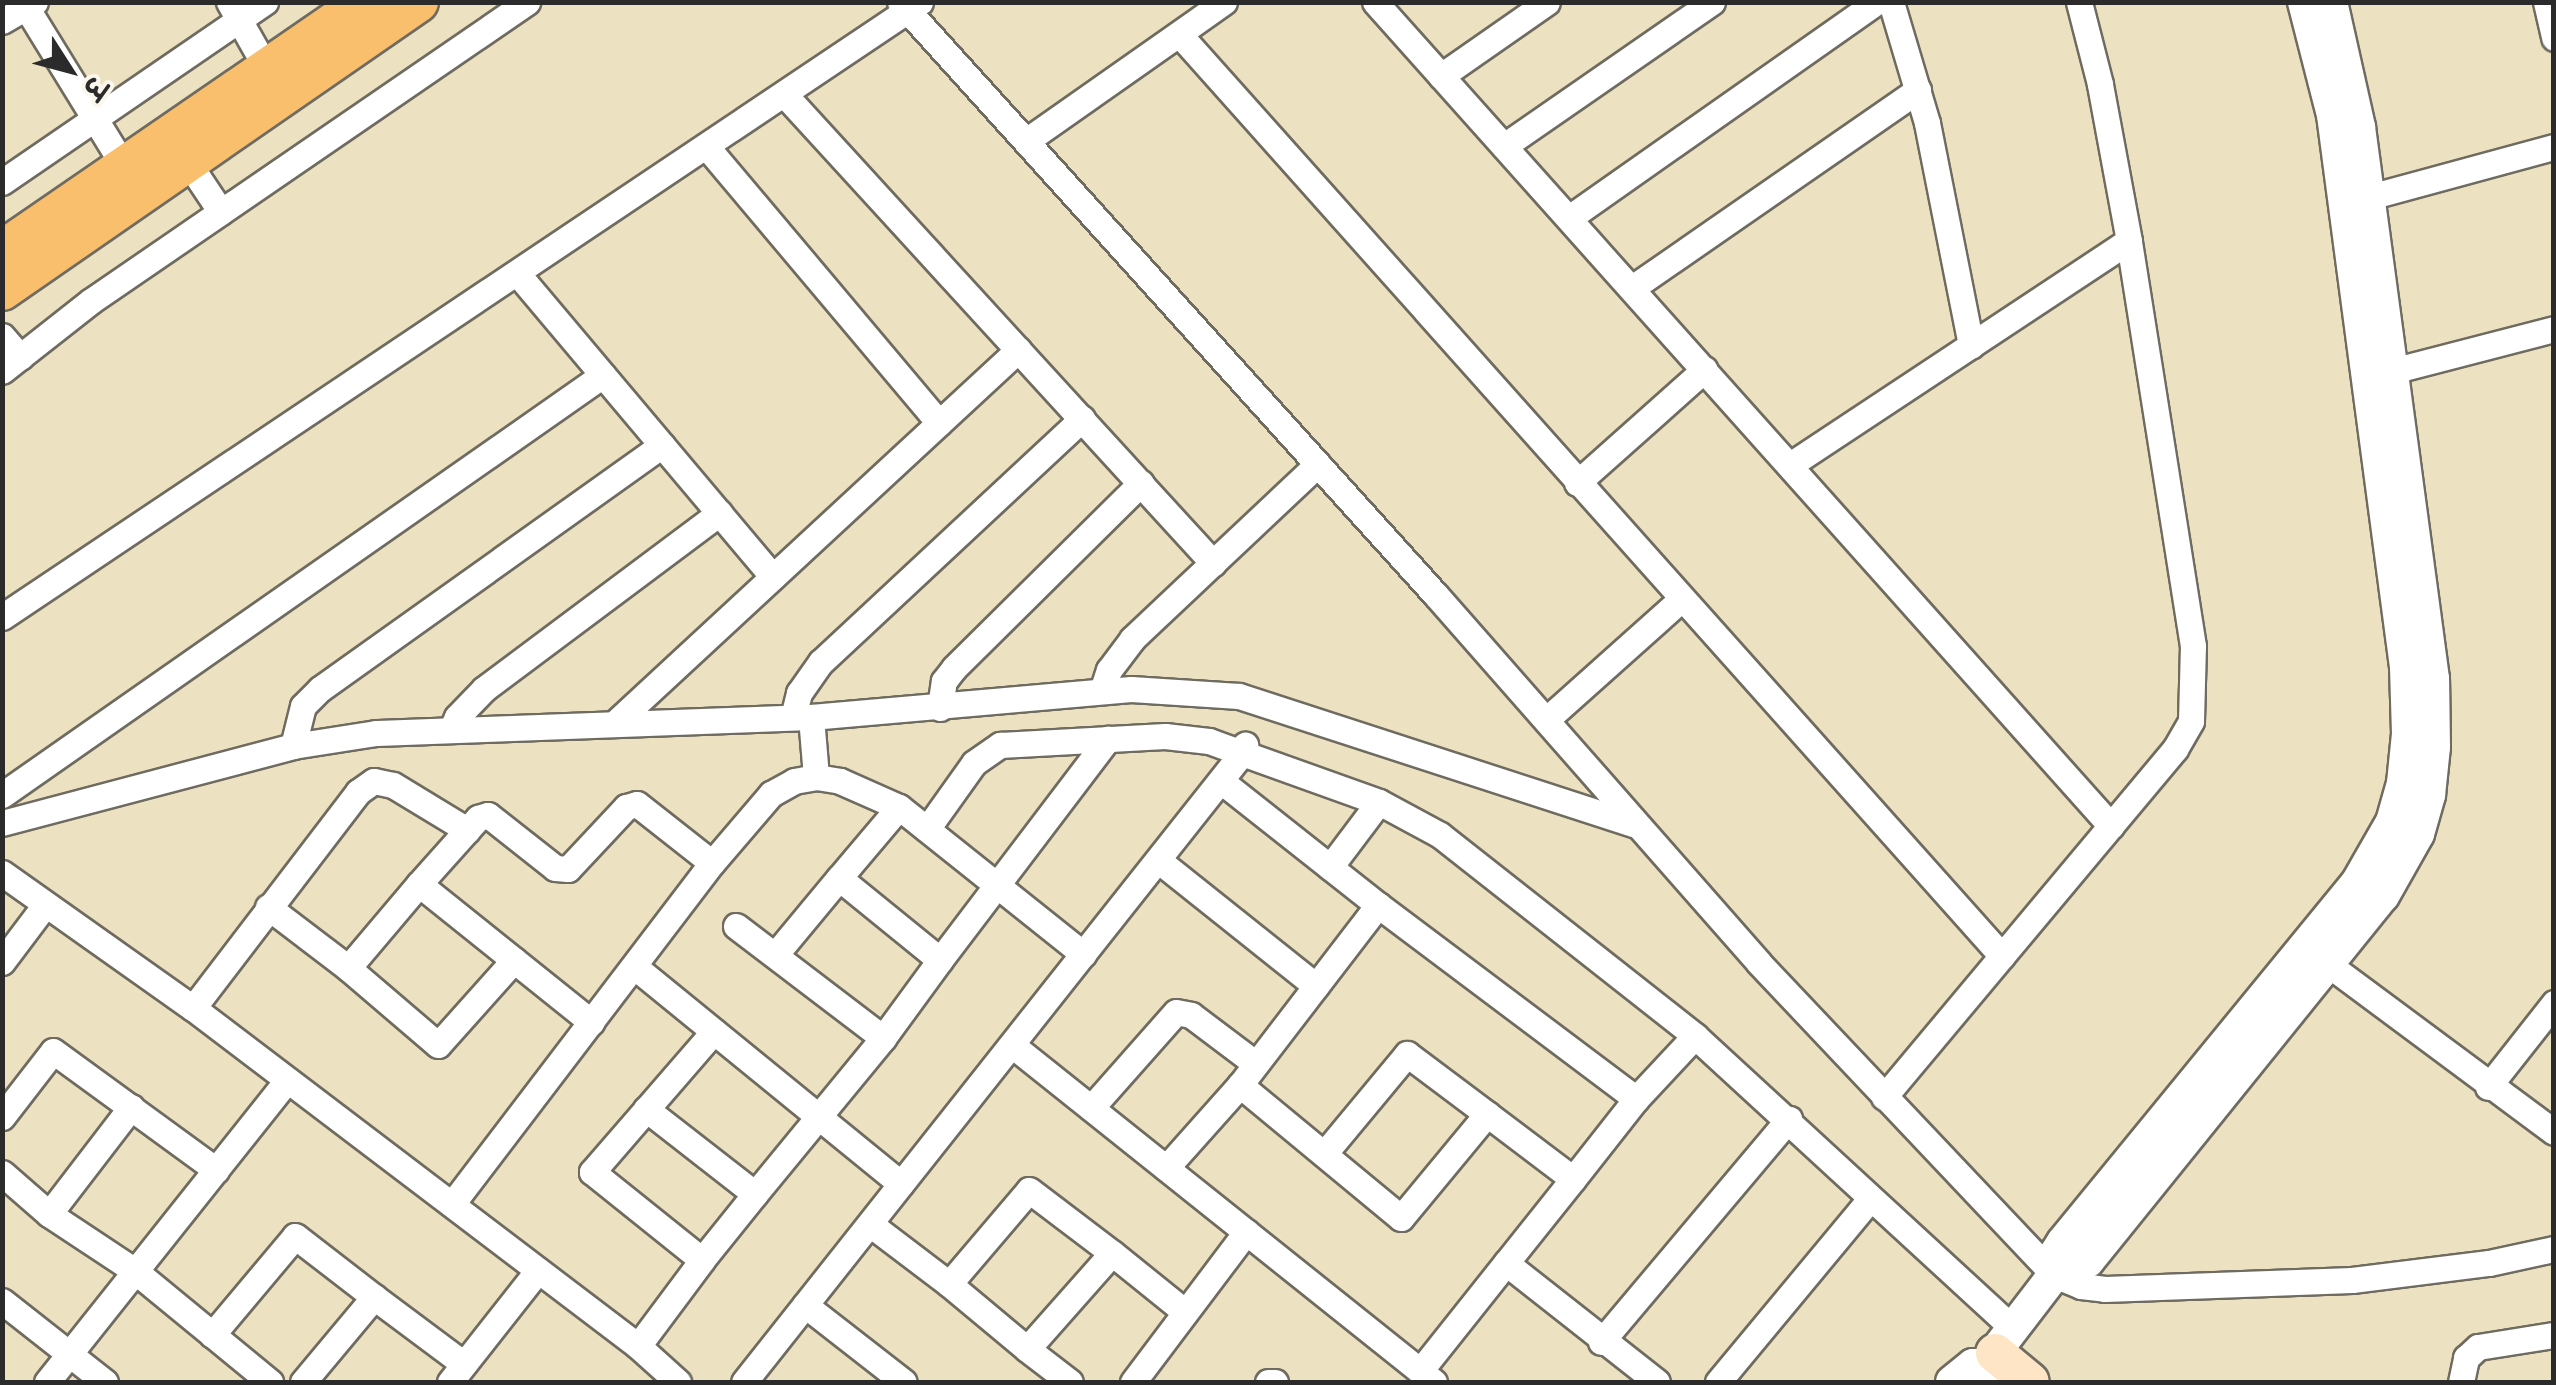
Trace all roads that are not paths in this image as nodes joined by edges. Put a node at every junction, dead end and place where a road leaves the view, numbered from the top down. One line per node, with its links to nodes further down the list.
1 (265, 2): 17 (street)
2 (364, 2): 22 (main road)
3 (418, 2): 22 (main road)
4 (526, 2): 34 (street)
5 (1224, 2): 19 (street)
6 (1375, 2): 21 (street)
7 (1547, 2): 21 (street)
8 (1712, 2): 28 (street)
9 (1876, 2): 35 (street)
10 (1891, 2): 23 (street)
11 (2079, 2): 36 (street)
12 (2304, 2): 33 (street)
13 (2331, 2): 33 (street)
14 (2546, 2): 20 (street)
15 (28, 4): 18 (street); 25 (street)
16 (909, 5): 24 (street); 26 (street)
17 (235, 11): 22 (street); 25 (street)
18 (2, 22)
19 (1179, 34): 26 (street); 55 (street)
20 (2554, 38)
21 (1441, 76): 28 (street)
22 (274, 82): 30 (main road); 31 (main road)
23 (1918, 90): 39 (street); 43 (street)
24 (784, 94): 27 (street); 44 (street)
25 (94, 119): 31 (street); 32 (street)
26 (1026, 141): 52 (street)
27 (706, 146): 38 (street); 50 (street)
28 (1504, 146): 35 (street)
29 (2554, 148): 33 (street)
30 (186, 160): 34 (street); 40 (main road)
31 (124, 166): 37 (main road)
32 (2, 182)
33 (2357, 200): 47 (street); 93 (street)
34 (222, 212): 45 (street)
35 (1569, 218): 39 (street)
36 (2129, 241): 43 (street); 77 (street)
37 (4, 248)
38 (517, 273): 48 (street); 60 (street)
39 (1632, 288): 46 (street)
40 (2, 290)
41 (2554, 328): 47 (street)
42 (2, 336): 45 (street)
43 (1971, 346): 53 (street)
44 (1018, 350): 49 (street); 50 (street)
45 (11, 364)
46 (1705, 369): 53 (street); 55 (street)
47 (2392, 372): 93 (street)
48 (603, 374): 51 (street); 72 (street)
49 (1082, 419): 54 (street); 68 (street)
50 (939, 423): 58 (street)
51 (662, 445): 56 (street); 70 (street)
52 (1318, 464): 57 (street); 64 (street)
53 (1790, 465): 77 (street)
54 (1141, 483): 57 (street); 63 (street)
55 (1577, 483): 59 (street)
56 (720, 514): 58 (street); 66 (street)
57 (1213, 562): 61 (street)
58 (773, 577): 65 (street)
59 (1680, 600): 64 (street); 94 (street)
60 (2, 617)
61 (1102, 691): 62 (street); 63 (street)
62 (1266, 704): 69 (street); 76 (street)
63 (940, 708): 68 (street)
64 (1546, 720): 76 (street)
65 (614, 724): 66 (street); 68 (street)
66 (451, 730): 70 (street)
67 (1108, 739): 69 (street); 78 (street); 86 (street)
68 (810, 743): 74 (street); 81 (street)
69 (1246, 744): 71 (street); 73 (street)
70 (293, 746): 75 (street)
71 (1220, 781): 80 (street); 82 (street)
72 (2, 795)
73 (1379, 802): 82 (street); 105 (street)
74 (899, 807): 78 (street); 84 (street)
75 (2, 823)
76 (1636, 824): 111 (street)
77 (2111, 826): 94 (street)
78 (927, 829): 86 (street)
79 (466, 830): 81 (street); 85 (street); 89 (street)
80 (1158, 860): 91 (street); 100 (street)
81 (712, 863): 98 (street)
82 (1330, 867): 88 (street)
83 (2, 873): 87 (street)
84 (839, 878): 92 (street); 96 (street)
85 (419, 884): 95 (street); 99 (street)
86 (998, 887): 91 (street); 96 (street)
87 (45, 904): 97 (street); 102 (street)
88 (1378, 905): 100 (street); 112 (street)
89 (268, 907): 99 (street); 102 (street)
90 (736, 926): 92 (street)
91 (1084, 954): 107 (street)
92 (775, 955): 106 (street)
93 (2316, 955): 110 (street); 139 (street)
94 (2002, 956): 111 (street)
95 (514, 960): 99 (street); 103 (street)
96 (940, 960): 106 (street)
97 (2, 962)
98 (634, 967): 103 (street); 104 (street)
99 (348, 968)
100 (1316, 986): 108 (street)
101 (2554, 1003): 110 (street)
102 (193, 1008): 109 (street)
103 (591, 1022): 129 (street)
104 (714, 1031): 115 (street); 117 (street)
105 (1694, 1036): 112 (street); 119 (street)
106 (882, 1038): 117 (street)
107 (1012, 1045): 114 (street); 126 (street)
108 (1248, 1074): 114 (street); 121 (street); 122 (street)
109 (287, 1080): 123 (street); 129 (street)
110 (2488, 1087): 120 (street)
111 (1884, 1097): 139 (street)
112 (1636, 1099): 125 (street)
113 (131, 1107): 118 (street); 123 (street); 130 (street)
114 (1092, 1108): 122 (street)
115 (646, 1109): 127 (street); 135 (street)
116 (1487, 1114): 121 (street); 121 (street); 125 (street)
117 (818, 1115): 126 (street); 127 (street)
118 (2, 1118)
119 (1789, 1119): 128 (street); 147 (street)
120 (2554, 1132)
121 (1324, 1154)
122 (1166, 1168): 132 (street)
123 (216, 1170): 138 (street)
124 (2, 1173): 130 (street)
125 (1573, 1179): 136 (street)
126 (902, 1184): 131 (street)
127 (754, 1194): 135 (street)
128 (1871, 1198): 151 (street); 164 (street)
129 (452, 1204): 137 (street)
130 (49, 1214): 138 (street)
131 (870, 1224): 140 (street); 143 (street)
132 (1246, 1232): 144 (street); 153 (street)
133 (2554, 1249): 139 (street)
134 (1112, 1253): 140 (street); 144 (street); 149 (street)
135 (702, 1260): 148 (street)
136 (1506, 1263): 147 (street); 153 (street)
137 (538, 1270): 148 (street); 152 (street)
138 (135, 1271): 145 (street); 150 (street)
139 (2054, 1274): 151 (street)
140 (950, 1284): 149 (street)
141 (374, 1297): 145 (street); 152 (street); 157 (street)
142 (2, 1301): 150 (street)
143 (806, 1305): 159 (street); 160 (street)
144 (1185, 1312): 162 (street)
145 (212, 1334): 156 (street)
146 (2554, 1334): 167 (street)
147 (1601, 1342): 163 (street)
148 (638, 1346): 158 (street)
149 (1027, 1349): 161 (street)
150 (69, 1354): 154 (street); 155 (street)
151 (1995, 1357): 165 (street); 166 (main road)
152 (457, 1374)
153 (1427, 1377)
154 (47, 1382)
155 (105, 1382)
156 (270, 1382)
157 (303, 1382)
158 (678, 1382)
159 (744, 1382)
160 (904, 1382)
161 (1070, 1382)
162 (1133, 1382)
163 (1657, 1382)
164 (1718, 1382)
165 (1952, 1382)
166 (2030, 1382)
167 (2461, 1382)

